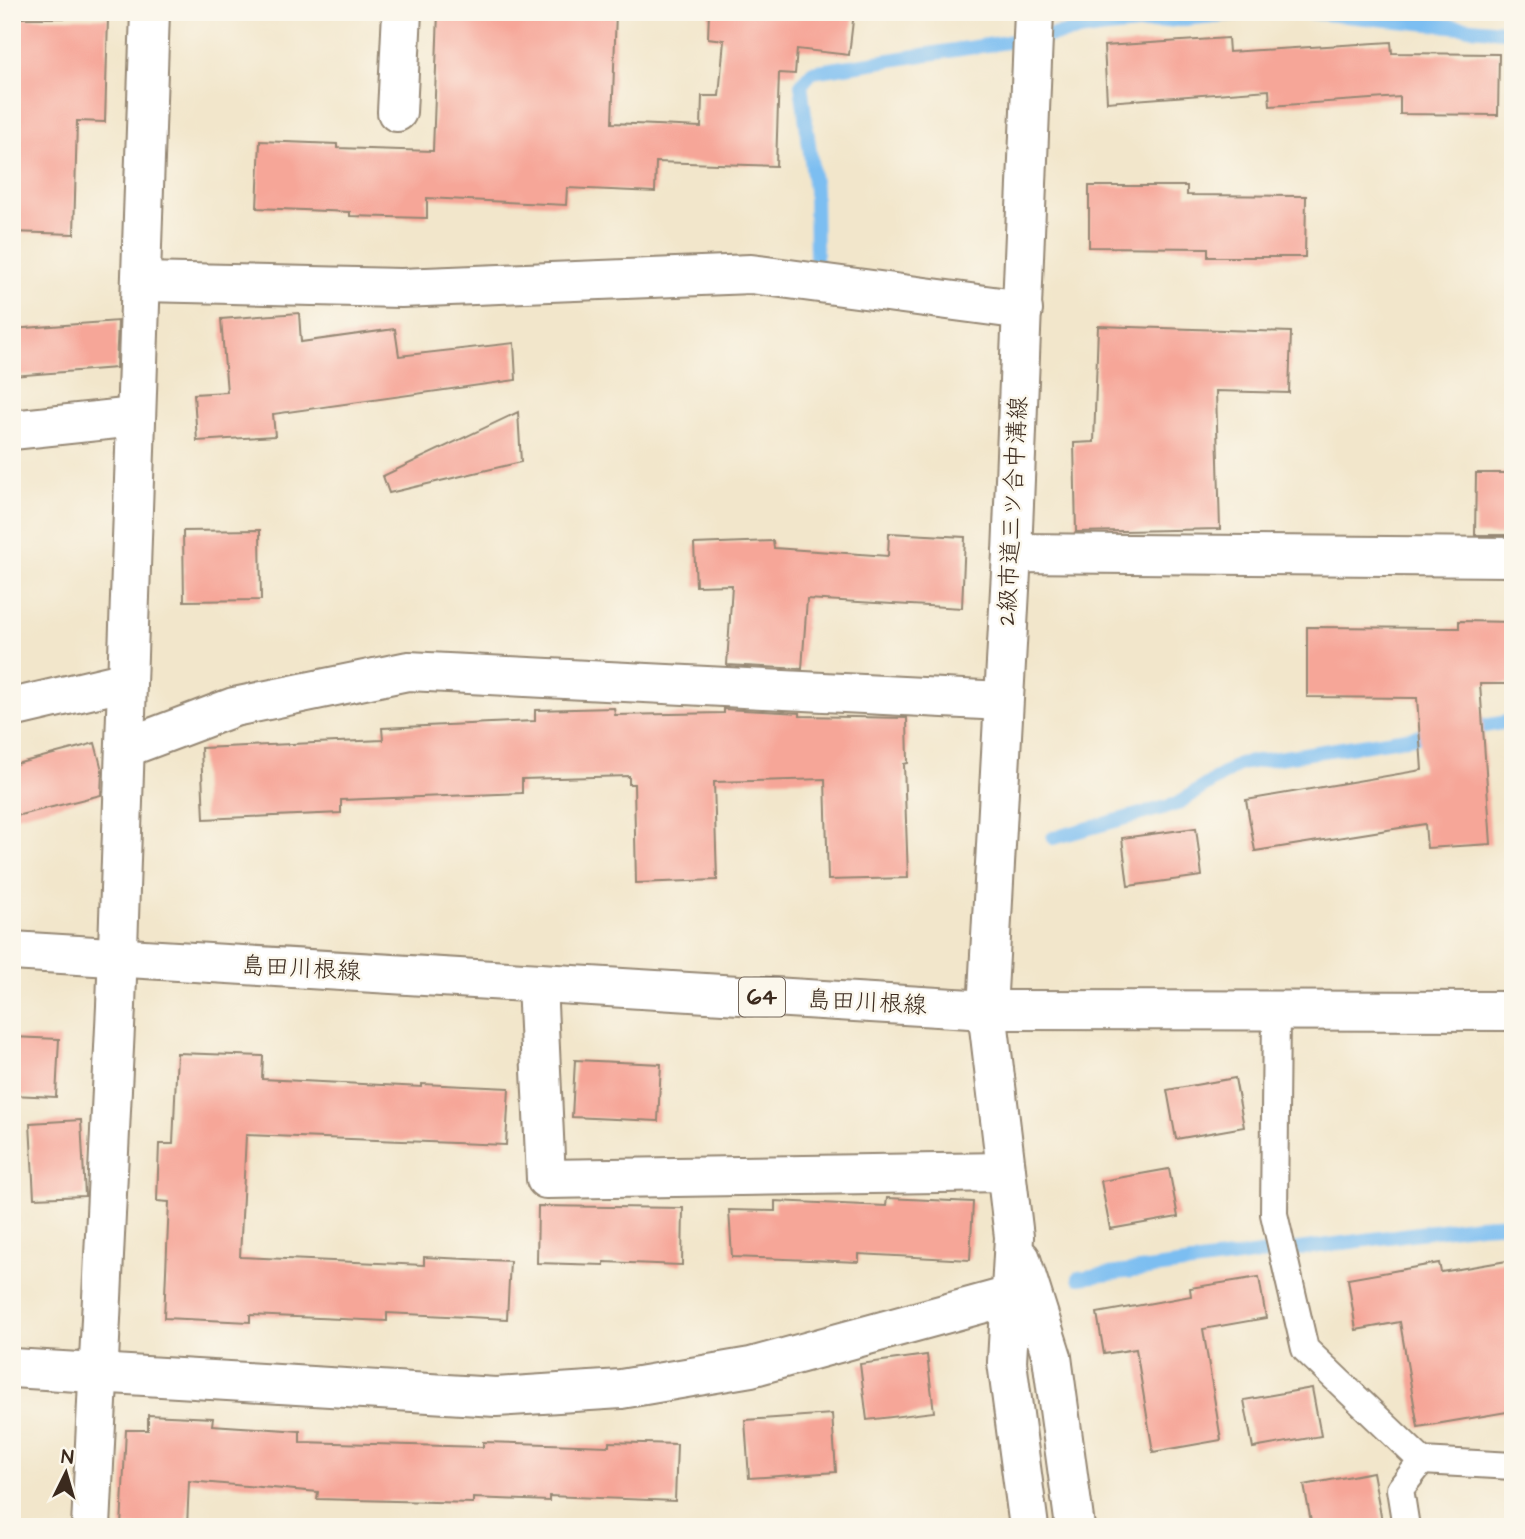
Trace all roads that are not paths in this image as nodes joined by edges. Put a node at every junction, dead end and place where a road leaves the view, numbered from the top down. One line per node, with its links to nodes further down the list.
1 (150, 12): 5 (street)
2 (402, 12): 4 (street)
3 (1034, 12): 6 (street, 2級市道三ツ合中溝線)
4 (397, 112)
5 (142, 282): 6 (street); 7 (street)
6 (1023, 310): 9 (street, 2級市道三ツ合中溝線)
7 (135, 417): 8 (street); 11 (street)
8 (12, 430)
9 (1012, 553): 10 (street); 12 (street, 2級市道三ツ合中溝線)
10 (1513, 558)
11 (127, 681): 13 (street); 14 (street)
12 (1003, 701): 14 (street); 18 (street, 2級市道三ツ合中溝線)
13 (12, 708)
14 (125, 748): 16 (street)
15 (12, 951): 16 (street, 島田川根線 / 64)
16 (117, 958): 17 (street, 島田川根線 / 64); 25 (street)
17 (537, 984): 18 (street, 島田川根線 / 64); 21 (street)
18 (986, 1010): 19 (street, 島田川根線 / 64); 21 (street, 2級市道三ツ合中溝線)
19 (1276, 1012): 20 (street, 島田川根線 / 64); 26 (lane)
20 (1513, 1012)
21 (1006, 1172): 22 (street, 2級市道三ツ合中溝線)
22 (1014, 1237): 23 (street); 30 (street)
23 (1010, 1296): 25 (street); 29 (street)
24 (12, 1368): 25 (street)
25 (98, 1373): 28 (street)
26 (1422, 1461): 27 (lane); 31 (lane)
27 (1513, 1466)
28 (91, 1527)
29 (1029, 1527)
30 (1075, 1527)
31 (1406, 1527)

